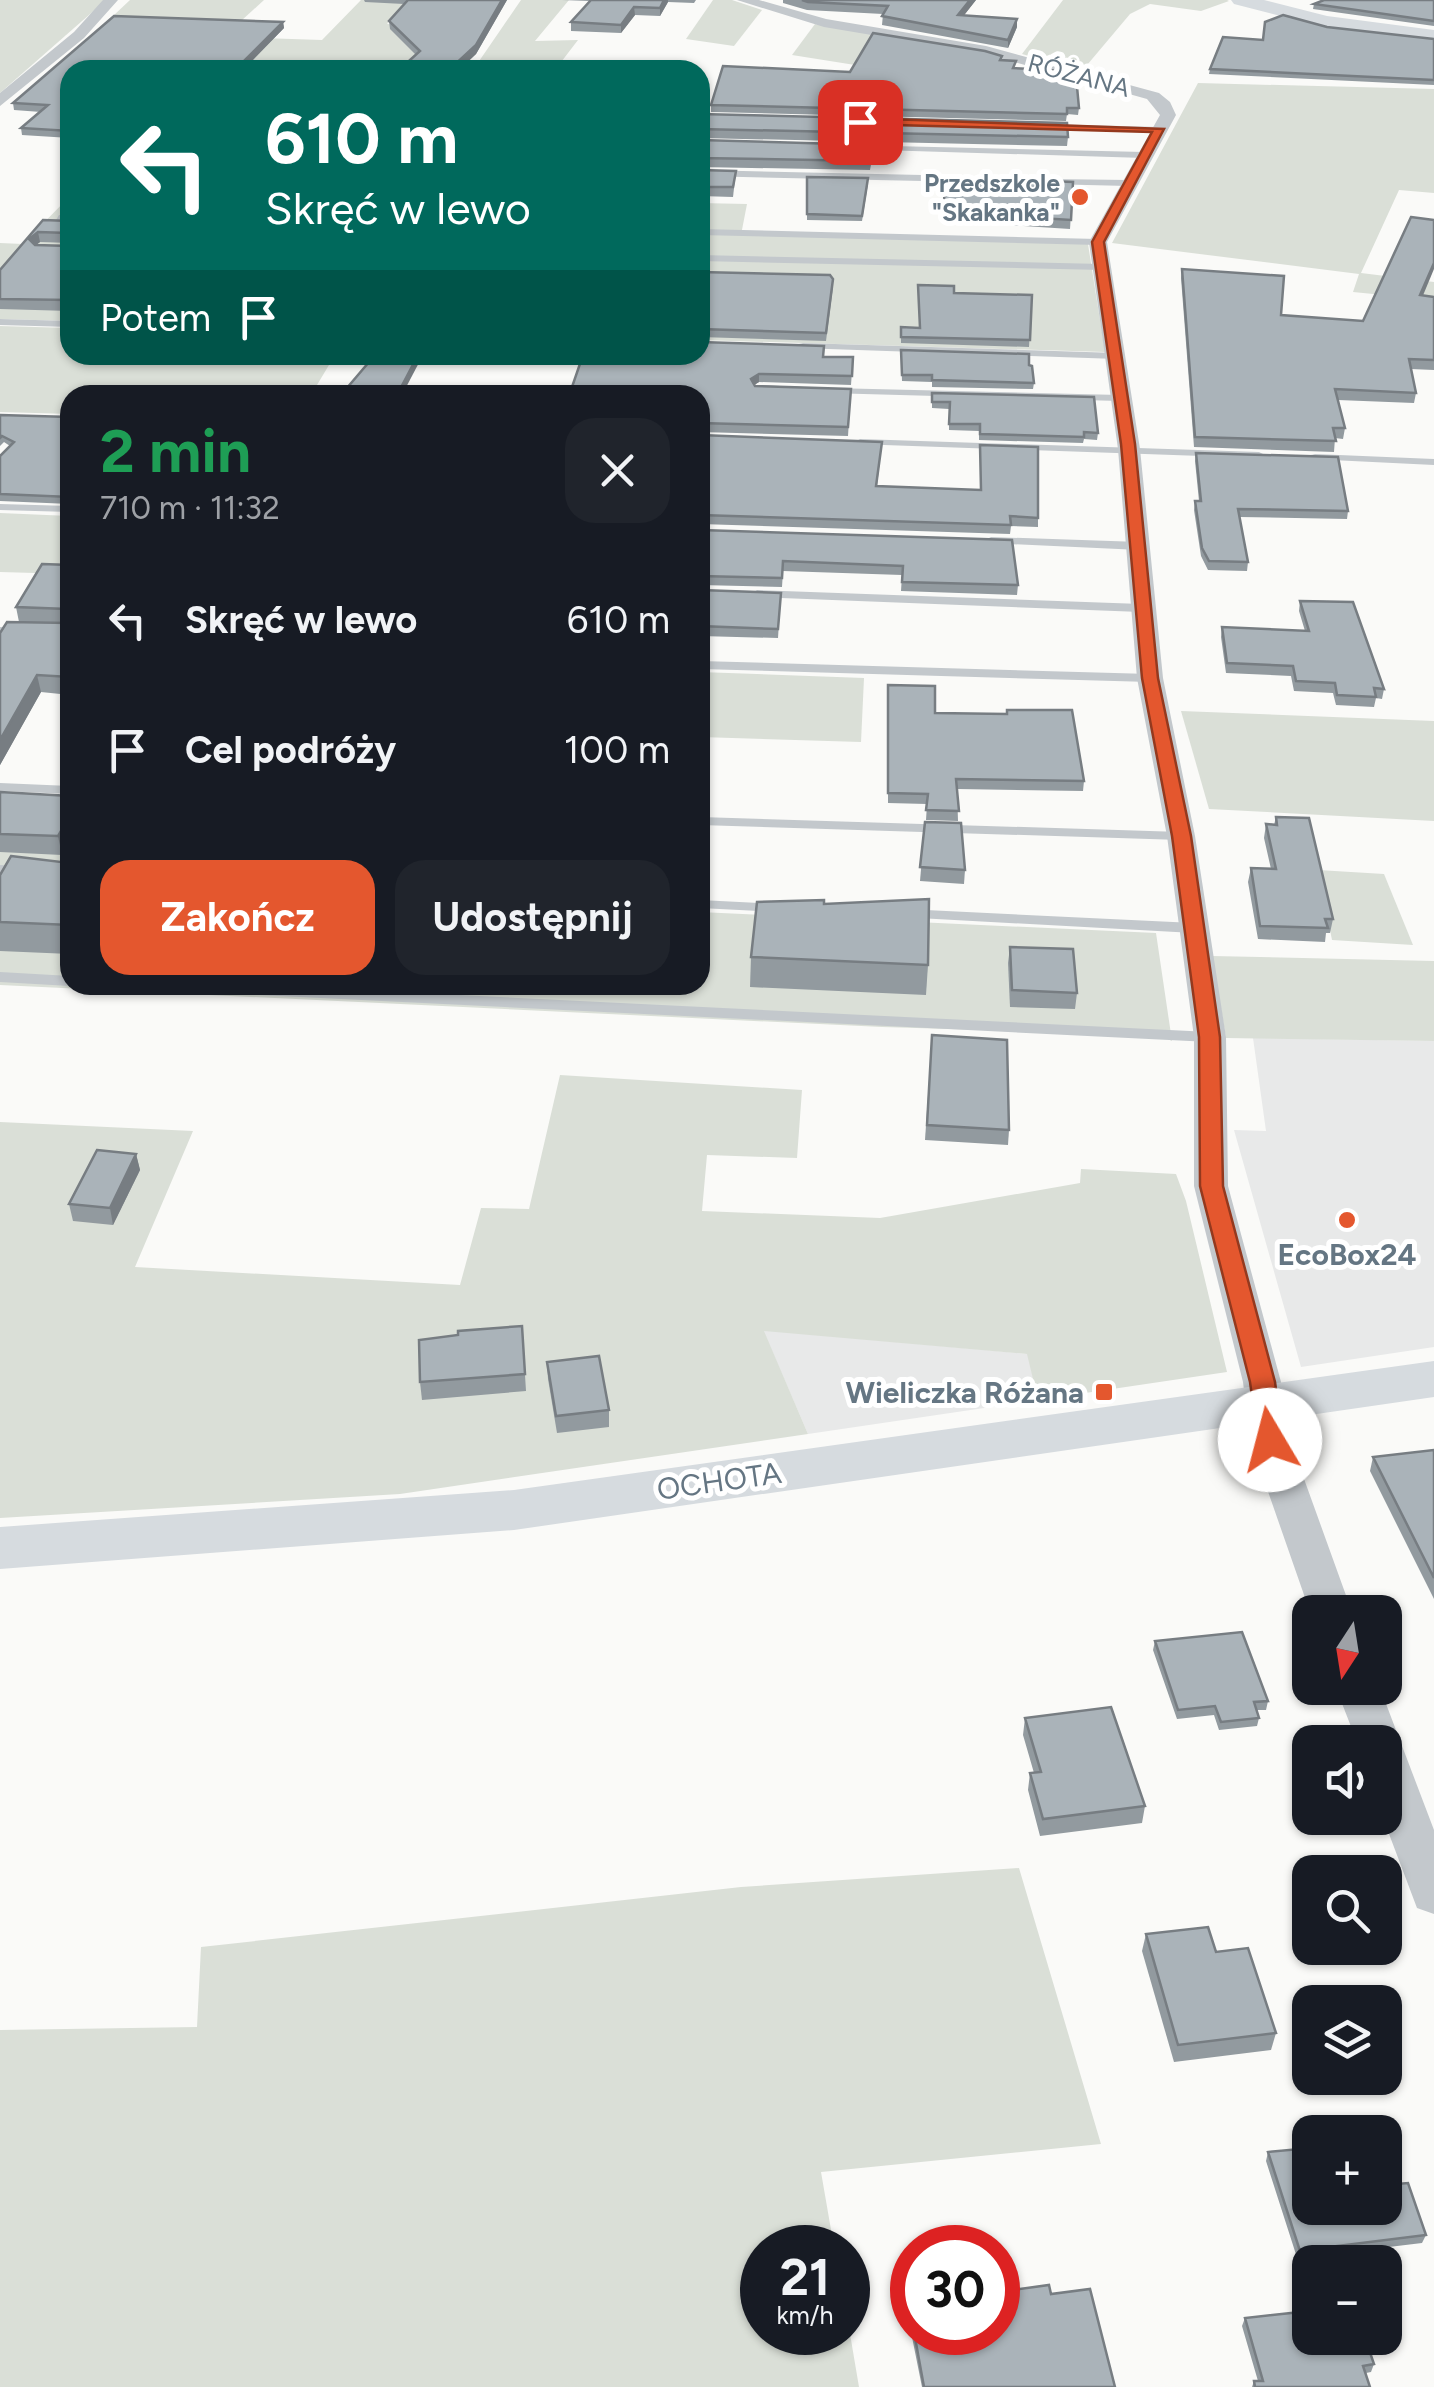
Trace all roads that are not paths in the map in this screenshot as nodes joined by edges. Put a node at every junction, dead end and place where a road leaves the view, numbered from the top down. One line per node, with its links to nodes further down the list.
1 (112, 0): 5 (street)
2 (744, 0): 7 (street, RÓŻANA)
3 (1241, 0): 4 (street)
4 (1434, 36)
5 (0, 100)
6 (1032, 126): 7 (lane)
7 (1159, 129): 9 (street, RÓŻANA)
8 (839, 147): 9 (lane)
9 (1144, 155): 13 (street, RÓŻANA)
10 (710, 173): 11 (lane)
11 (978, 180)
12 (1034, 181): 13 (lane)
13 (1128, 184): 15 (street, RÓŻANA)
14 (710, 233): 15 (lane)
15 (1100, 255): 16 (lane); 20 (street)
16 (710, 258)
17 (0, 322): 18 (lane)
18 (60, 324)
19 (782, 346): 20 (lane)
20 (1117, 356): 22 (street)
21 (814, 390): 22 (lane)
22 (1120, 398): 24 (street)
23 (842, 442): 24 (lane)
24 (1129, 449): 25 (lane); 31 (street)
25 (1264, 455)
26 (1302, 456): 27 (lane)
27 (1434, 462)
28 (0, 507): 29 (lane)
29 (60, 510)
30 (968, 540): 31 (lane)
31 (1140, 546): 33 (street)
32 (737, 594): 33 (lane)
33 (1141, 608): 37 (street)
34 (0, 631): 35 (lane)
35 (60, 634)
36 (710, 665): 37 (lane)
37 (1150, 678): 41 (street)
38 (0, 787): 39 (lane)
39 (60, 790)
40 (710, 822): 41 (lane)
41 (1181, 836): 47 (street)
42 (0, 869): 43 (lane)
43 (60, 872)
44 (710, 904): 45 (lane)
45 (799, 908)
46 (878, 912): 47 (lane)
47 (1194, 928): 51 (street)
48 (0, 977): 49 (lane)
49 (60, 980)
50 (361, 995): 51 (lane)
51 (1210, 1037): 53 (street)
52 (1434, 1378): 53 (street, OCHOTA)
53 (1266, 1402): 54 (street, OCHOTA); 55 (street)
54 (0, 1548)
55 (1324, 1595)
56 (1402, 1806): 57 (street)
57 (1434, 1893)

